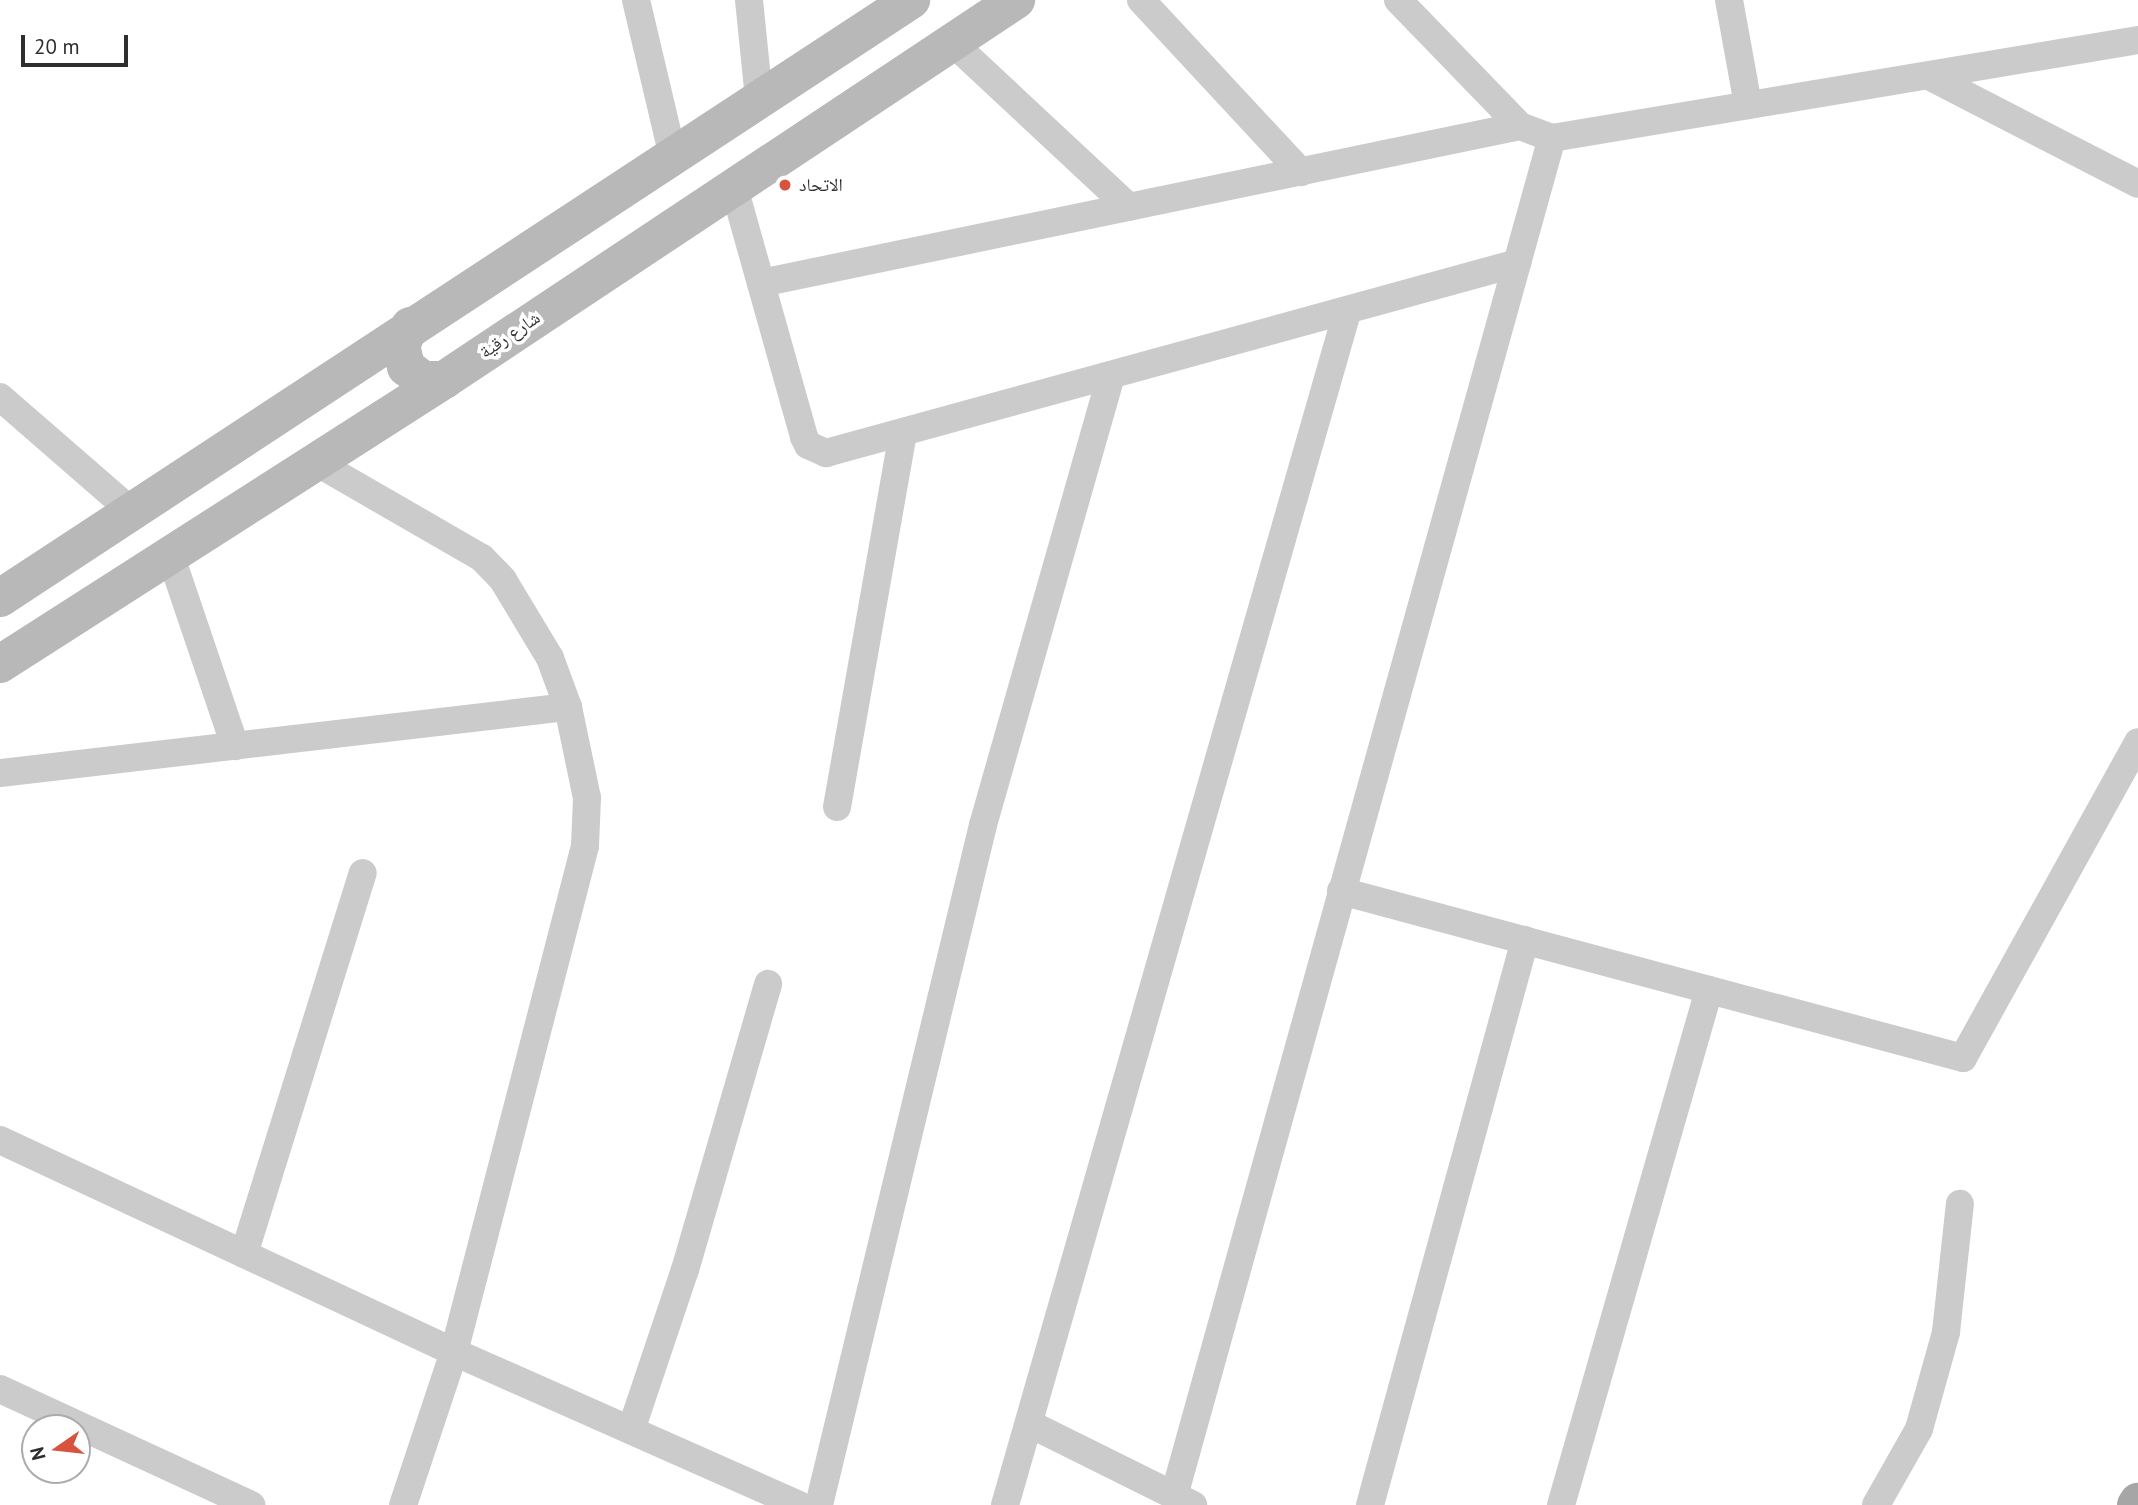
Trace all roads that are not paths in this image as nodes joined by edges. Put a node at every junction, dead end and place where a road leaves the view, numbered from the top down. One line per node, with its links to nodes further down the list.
1 (636, 0): 15 (street)
2 (750, 0): 11 (street)
3 (911, 0): 11 (street)
4 (1016, 0): 9 (street, شارع رقية)
5 (1141, 0): 16 (street)
6 (1398, 0): 13 (street)
7 (1729, 0): 12 (street)
8 (2138, 40): 10 (street)
9 (954, 44): 17 (street, شارع رقية); 19 (street)
10 (1929, 76): 12 (street); 18 (street)
11 (759, 99): 15 (street)
12 (1748, 105): 14 (street)
13 (1520, 126): 14 (street); 16 (street)
14 (1552, 138): 20 (street)
15 (673, 157): 23 (street)
16 (1301, 172): 19 (street)
17 (733, 184): 21 (street); 25 (street, شارع رقية)
18 (2138, 184)
19 (1129, 207): 21 (street)
20 (1517, 263): 22 (street); 40 (street)
21 (761, 283): 28 (street)
22 (1348, 312): 24 (street); 49 (street)
23 (410, 326): 25 (street); 27 (street)
24 (1111, 376): 28 (street); 55 (street)
25 (444, 380): 29 (street, شارع رقية)
26 (0, 397): 30 (street)
27 (279, 411): 29 (street); 30 (street)
28 (903, 433): 38 (street)
29 (314, 461): 31 (street, شارع رقية); 34 (street)
30 (131, 511): 32 (street)
31 (170, 554): 33 (street, شارع رقية); 36 (street)
32 (0, 598)
33 (0, 664)
34 (568, 707): 36 (street); 47 (street)
35 (2138, 742): 43 (street)
36 (234, 746): 37 (street)
37 (0, 773)
38 (837, 807)
39 (363, 873): 46 (street)
40 (1341, 891): 41 (street); 51 (street)
41 (1525, 940): 43 (street); 57 (street)
42 (768, 984): 50 (street)
43 (1709, 990): 58 (street)
44 (1, 1145): 46 (street)
45 (1960, 1204): 59 (street)
46 (244, 1254): 47 (street)
47 (453, 1352): 50 (street); 53 (street)
48 (0, 1389): 52 (street)
49 (1032, 1425): 51 (street); 56 (street)
50 (631, 1430): 54 (street)
51 (1184, 1500)
52 (251, 1505)
53 (402, 1505)
54 (799, 1505)
55 (819, 1505)
56 (1005, 1505)
57 (1370, 1505)
58 (1561, 1505)
59 (1877, 1505)

